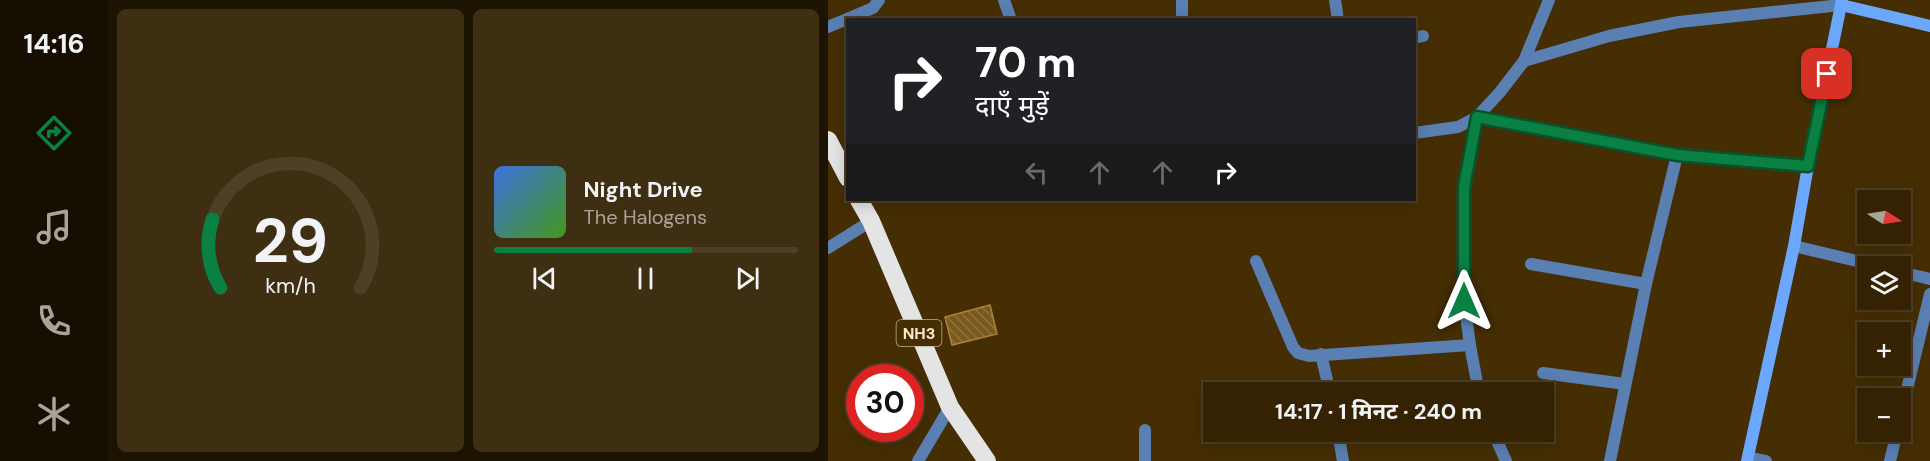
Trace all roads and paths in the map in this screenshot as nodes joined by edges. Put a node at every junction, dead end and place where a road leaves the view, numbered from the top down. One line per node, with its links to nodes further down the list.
1 (879, 0): 7 (street)
2 (1004, 0): 8 (street)
3 (1182, 0): 9 (street)
4 (1335, 0): 10 (street)
5 (1549, 0): 14 (street)
6 (1842, 3): 12 (street); 14 (street); 19 (street)
7 (849, 18)
8 (1010, 18)
9 (1182, 18)
10 (1338, 18)
11 (846, 19): 13 (street)
12 (1930, 26)
13 (828, 27)
14 (1524, 61): 15 (street)
15 (1477, 117): 16 (street); 18 (street); 32 (street)
16 (1416, 133)
17 (836, 147): 20 (highway)
18 (1677, 155): 19 (street); 30 (street)
19 (1808, 166): 23 (street)
20 (846, 173)
21 (860, 201): 22 (highway, NH3)
22 (871, 222): 24 (street); 39 (highway, NH3)
23 (1794, 246): 26 (street); 44 (street)
24 (828, 248)
25 (1256, 261): 33 (street)
26 (1857, 261)
27 (1531, 264): 30 (street)
28 (1911, 275): 29 (street)
29 (1930, 279)
30 (1646, 284): 37 (street)
31 (1930, 294): 38 (street)
32 (1470, 345): 33 (street); 36 (street)
33 (1321, 354): 35 (street)
34 (1543, 373): 37 (street)
35 (1327, 382)
36 (1477, 382)
37 (1625, 384): 50 (street)
38 (1907, 388)
39 (950, 407): 45 (street); 46 (highway, NH3)
40 (1145, 430): 47 (street)
41 (1340, 442): 48 (street)
42 (1497, 442): 49 (street)
43 (1895, 442): 52 (street)
44 (1748, 459): 51 (street)
45 (918, 461)
46 (987, 461)
47 (1144, 461)
48 (1343, 461)
49 (1506, 461)
50 (1611, 461)
51 (1766, 461)
52 (1890, 461)

